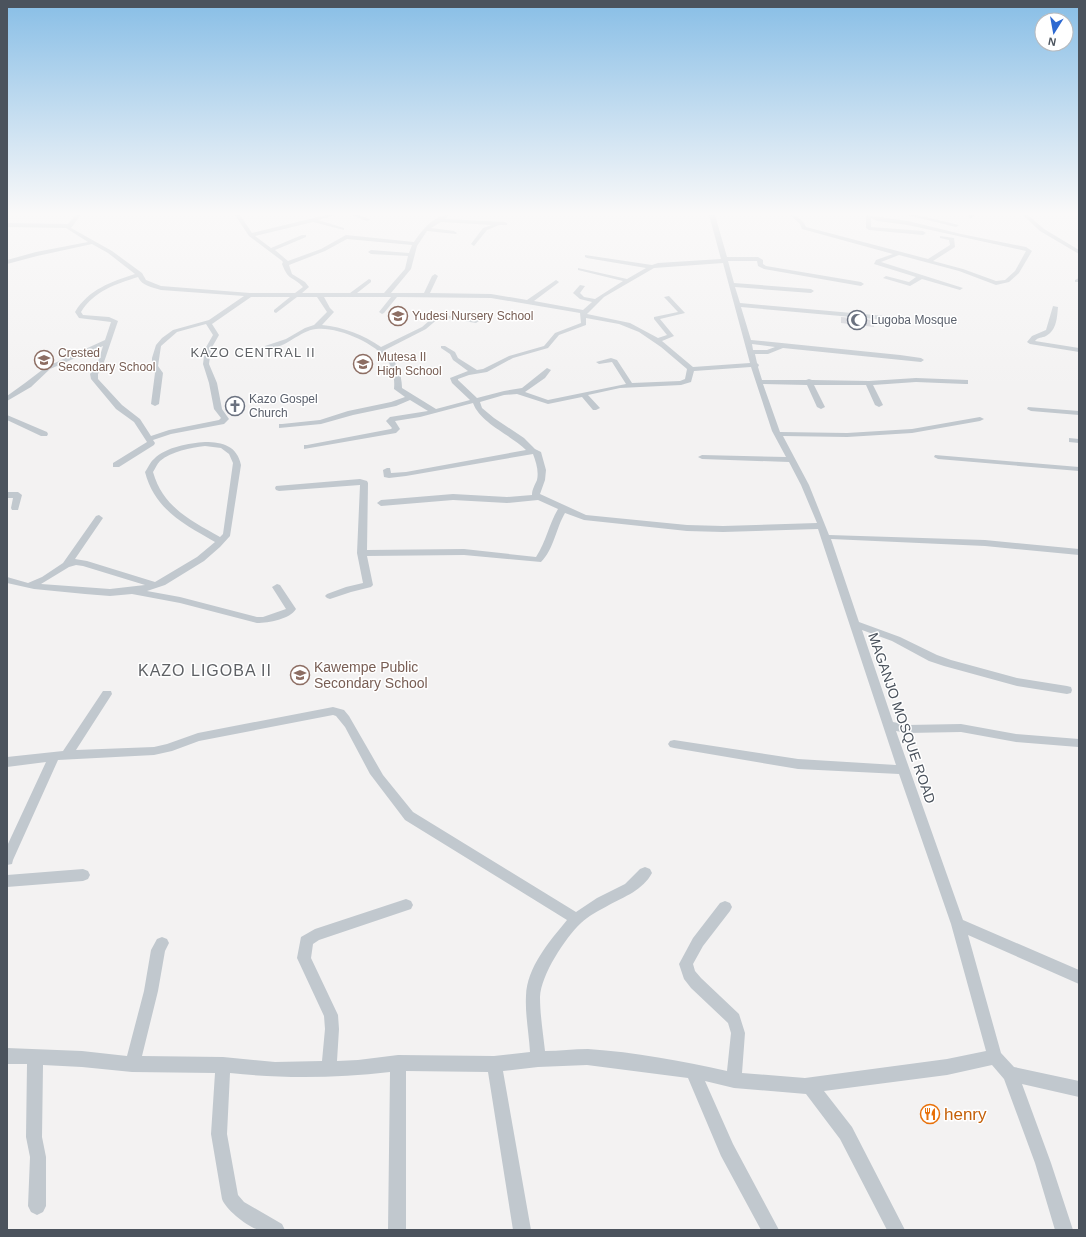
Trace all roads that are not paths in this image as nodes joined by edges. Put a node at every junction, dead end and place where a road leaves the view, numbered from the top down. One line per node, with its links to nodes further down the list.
1 (288, 273): 23 (street)
2 (405, 273): 27 (street)
3 (595, 273): 15 (street)
4 (643, 273): 15 (street)
5 (729, 273): 18 (street, MAGANJO MOSQUE ROAD)
6 (797, 273): 17 (street)
7 (896, 273): 13 (street)
8 (909, 273): 13 (street)
9 (968, 273): 10 (street)
10 (1016, 273)
11 (140, 274): 22 (street); 41 (street)
12 (435, 276): 24 (street)
13 (921, 277): 20 (street)
14 (369, 281): 26 (street)
15 (629, 281): 30 (street)
16 (556, 282): 31 (street)
17 (861, 284)
18 (732, 285): 21 (street); 32 (street, MAGANJO MOSQUE ROAD)
19 (582, 286): 30 (street)
20 (960, 288)
21 (811, 291)
22 (250, 295): 23 (street); 38 (street)
23 (295, 295): 25 (street); 34 (street)
24 (426, 295): 28 (street); 31 (street)
25 (320, 296): 26 (street); 40 (street)
26 (350, 296): 27 (street)
27 (385, 296): 28 (street)
28 (395, 296): 35 (street)
29 (667, 297): 42 (street)
30 (596, 301): 36 (street)
31 (529, 302): 36 (street)
32 (737, 305): 37 (street); 45 (street, MAGANJO MOSQUE ROAD)
33 (1055, 307): 48 (street)
34 (276, 311)
35 (382, 312)
36 (583, 314): 42 (street); 54 (street)
37 (897, 318)
38 (211, 321): 65 (street); 77 (street)
39 (476, 321): 47 (street)
40 (316, 327): 43 (street); 47 (street)
41 (108, 341): 63 (street); 77 (street)
42 (657, 341): 52 (street)
43 (267, 347)
44 (443, 347): 54 (street)
45 (750, 347): 46 (street); 46 (street); 51 (street, MAGANJO MOSQUE ROAD)
46 (783, 347): 49 (street)
47 (380, 350): 62 (street)
48 (1079, 350)
49 (922, 360)
50 (599, 362): 59 (street)
51 (756, 365): 52 (street); 55 (street, MAGANJO MOSQUE ROAD)
52 (691, 369): 59 (street)
53 (547, 370): 60 (street)
54 (475, 372): 64 (street)
55 (759, 382): 56 (street); 76 (street, MAGANJO MOSQUE ROAD)
56 (809, 382): 58 (street); 67 (street)
57 (965, 382): 58 (street)
58 (869, 383): 66 (street)
59 (630, 385): 61 (street)
60 (517, 392): 61 (street); 64 (street)
61 (583, 394): 68 (street)
62 (409, 398): 70 (street); 74 (street)
63 (7, 399)
64 (476, 400): 70 (street); 79 (street)
65 (156, 404)
66 (879, 405)
67 (821, 407)
68 (596, 408)
69 (1031, 408): 71 (street)
70 (434, 411): 78 (street)
71 (1079, 413)
72 (7, 418): 75 (street)
73 (980, 419): 76 (street)
74 (282, 426)
75 (44, 434)
76 (778, 434): 82 (street, MAGANJO MOSQUE ROAD)
77 (150, 439): 83 (street)
78 (307, 447)
79 (532, 451): 84 (street); 88 (street)
80 (702, 457): 82 (street)
81 (938, 457): 85 (street)
82 (791, 460): 93 (street, MAGANJO MOSQUE ROAD)
83 (116, 464)
84 (387, 470)
85 (1079, 470)
86 (279, 488): 97 (street)
87 (7, 495): 90 (street)
88 (539, 497): 89 (street); 91 (street)
89 (381, 503)
90 (15, 508)
91 (563, 509): 93 (street); 97 (street)
92 (99, 518): 98 (street)
93 (822, 526): 105 (street, MAGANJO MOSQUE ROAD)
94 (832, 537): 96 (street)
95 (221, 542): 95 (street); 100 (street)
96 (1079, 552)
97 (362, 553): 104 (street)
98 (66, 565): 100 (street); 101 (street)
99 (7, 580): 101 (street)
100 (156, 585): 103 (street)
101 (29, 586): 103 (street)
102 (277, 587): 103 (street)
103 (130, 591)
104 (330, 596)
105 (854, 624): 106 (street); 108 (street, MAGANJO MOSQUE ROAD)
106 (1068, 690)
107 (107, 694): 111 (street)
108 (888, 725): 109 (street); 113 (street, MAGANJO MOSQUE ROAD)
109 (1078, 743)
110 (674, 744): 113 (street)
111 (60, 756): 112 (street); 114 (street); 120 (street)
112 (7, 762)
113 (904, 770): 121 (street, MAGANJO MOSQUE ROAD)
114 (7, 860)
115 (645, 873): 120 (street)
116 (83, 875): 117 (street)
117 (7, 881)
118 (406, 905): 132 (street)
119 (725, 908): 135 (street)
120 (576, 919): 127 (street)
121 (958, 924): 123 (street); 126 (street, MAGANJO MOSQUE ROAD)
122 (162, 943): 129 (street)
123 (1079, 977)
124 (7, 1056): 125 (street)
125 (35, 1057): 129 (street); 138 (street)
126 (995, 1057): 134 (street, MAGANJO MOSQUE ROAD); 136 (street)
127 (538, 1059): 130 (street); 133 (street)
128 (398, 1062): 130 (street); 132 (street); 140 (street)
129 (132, 1064): 131 (street)
130 (494, 1064): 141 (street)
131 (223, 1065): 132 (street); 139 (street)
132 (329, 1069)
133 (693, 1071): 135 (street); 142 (street)
134 (1010, 1074): 137 (street); 144 (street, MAGANJO MOSQUE ROAD)
135 (734, 1080): 136 (street)
136 (810, 1085): 143 (street)
137 (1079, 1089)
138 (38, 1206)
139 (276, 1230)
140 (397, 1230)
141 (522, 1230)
142 (770, 1230)
143 (896, 1230)
144 (1064, 1230)

